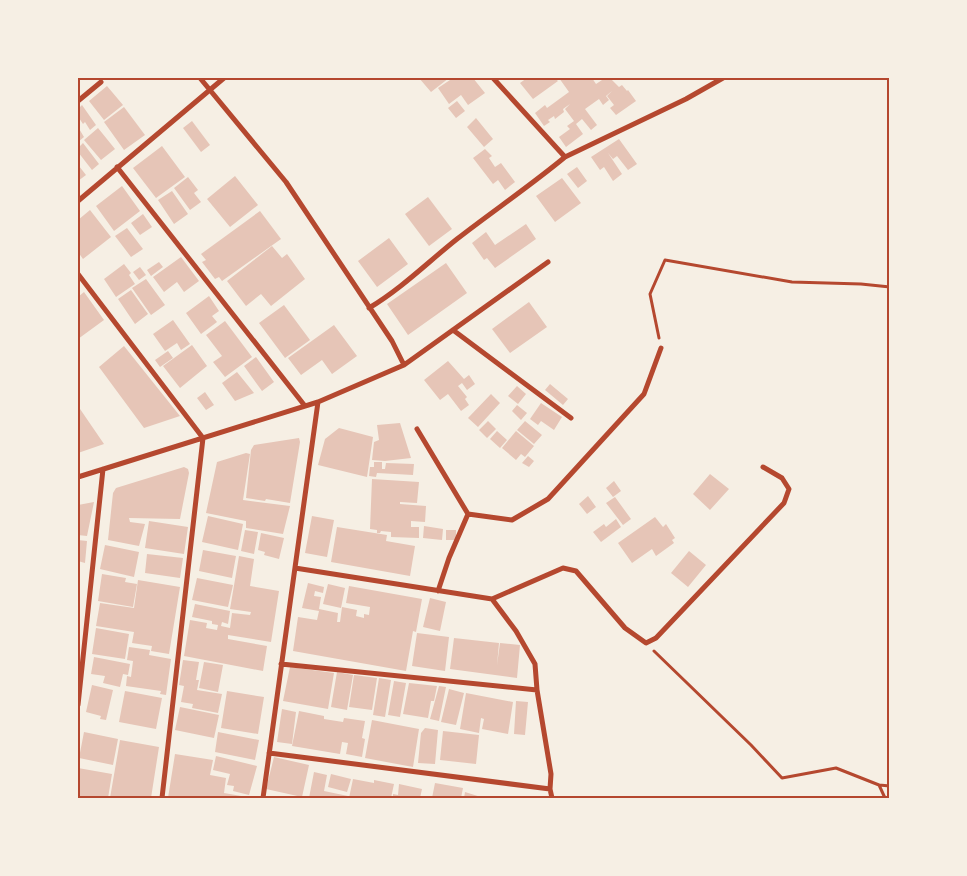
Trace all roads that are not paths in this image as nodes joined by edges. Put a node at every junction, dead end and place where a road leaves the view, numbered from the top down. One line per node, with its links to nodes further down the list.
1 (200, 78): 6 (street)
2 (224, 78): 6 (street)
3 (493, 78): 8 (street)
4 (723, 78): 8 (street)
5 (101, 82): 7 (street)
6 (211, 90): 9 (street); 13 (street)
7 (78, 101)
8 (564, 157): 13 (street)
9 (116, 167): 10 (street); 18 (street)
10 (78, 202)
11 (548, 262): 14 (street)
12 (78, 274): 21 (street)
13 (369, 308): 16 (street)
14 (453, 330): 16 (street); 19 (street)
15 (661, 348): 25 (street)
16 (404, 365): 17 (street)
17 (318, 402): 18 (street); 26 (street)
18 (305, 406): 21 (street)
19 (571, 418)
20 (417, 429): 25 (street)
21 (203, 438): 23 (street); 34 (street)
22 (763, 467): 28 (street)
23 (103, 469): 24 (street); 31 (street)
24 (79, 475)
25 (468, 514): 27 (street)
26 (295, 568): 27 (street); 29 (street)
27 (438, 591): 28 (street)
28 (492, 599): 30 (street)
29 (281, 664): 30 (street); 32 (street)
30 (537, 690): 33 (street)
31 (78, 705)
32 (269, 753): 33 (street); 35 (street)
33 (550, 790): 36 (street)
34 (162, 798)
35 (262, 798)
36 (552, 798)

